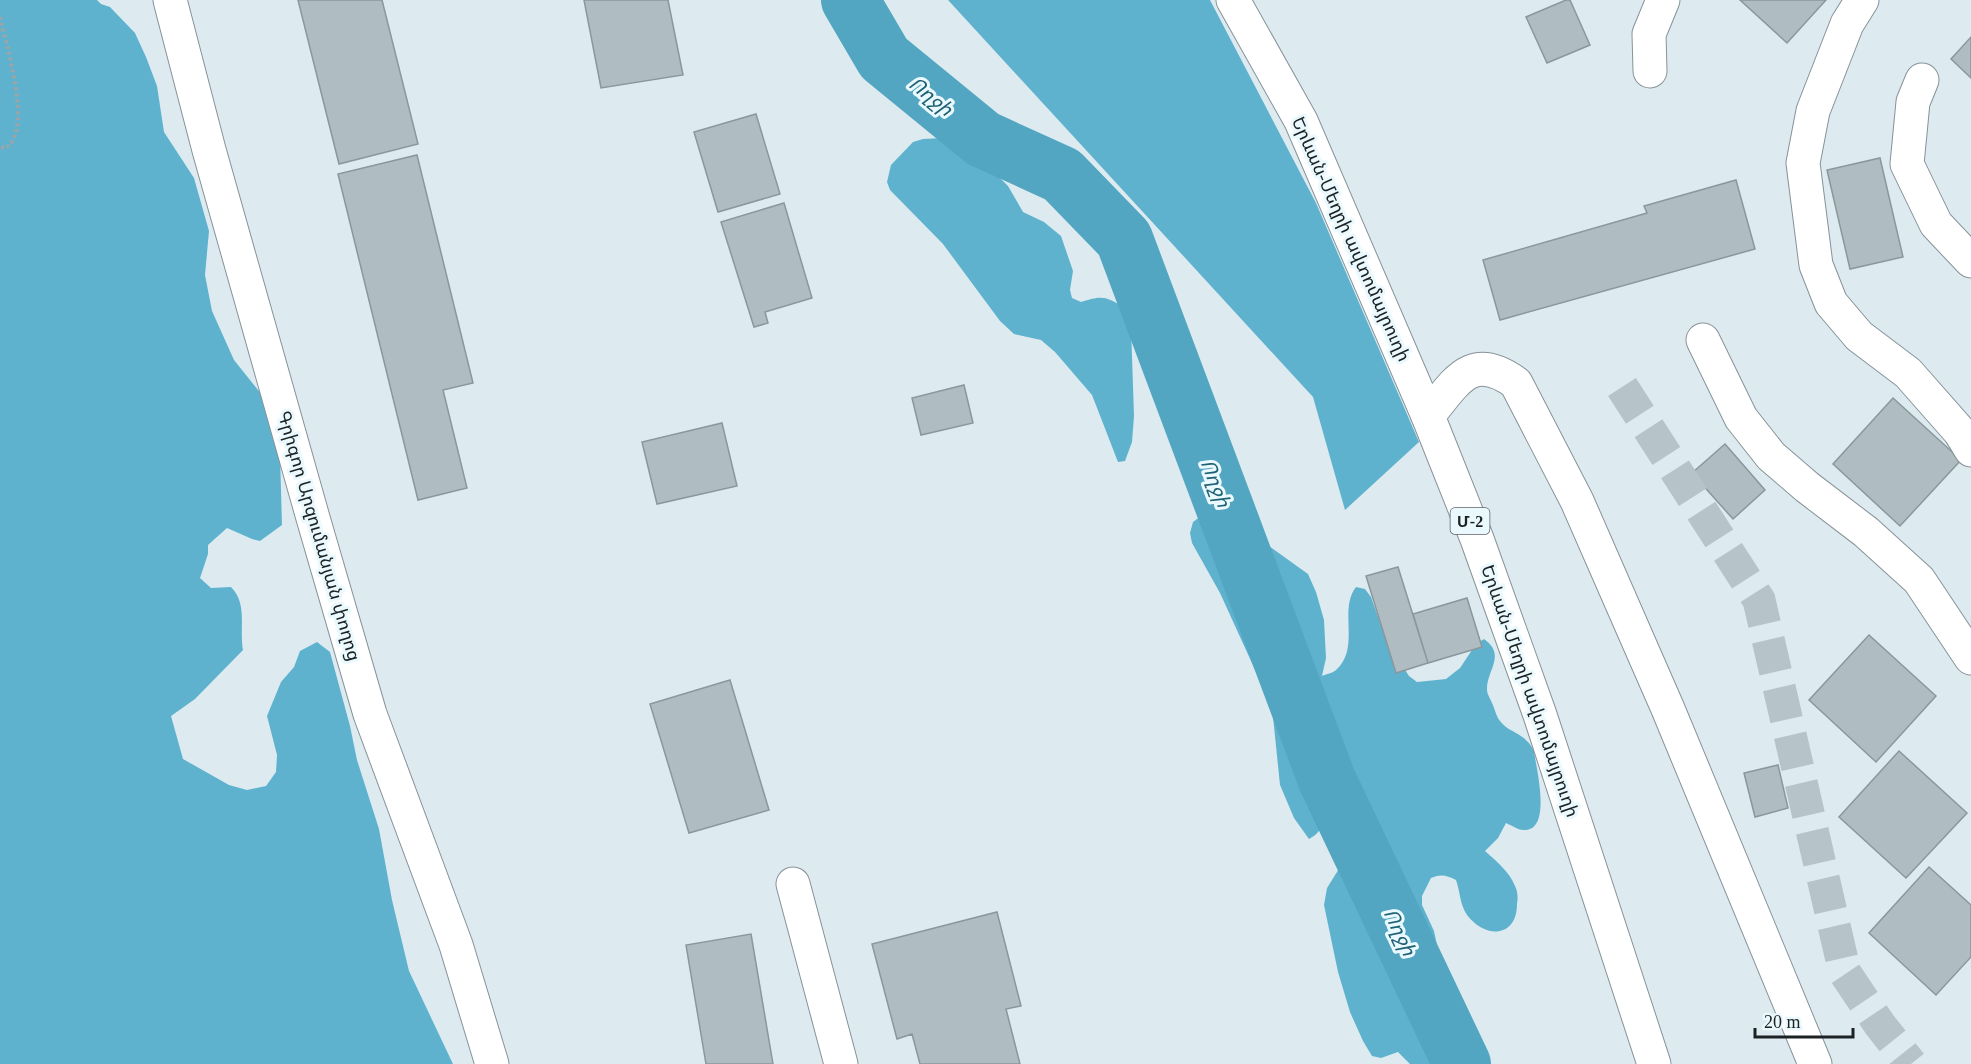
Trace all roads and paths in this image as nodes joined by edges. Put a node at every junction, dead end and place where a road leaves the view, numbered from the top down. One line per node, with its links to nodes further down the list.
1 (170, 0): 15 (main road, Գրիգոր Արզումանյան փողոց)
2 (1233, 0): 11 (main road, Երևան-Մեղրի ավտոմայրուղի / Մ-2)
3 (1663, 0): 6 (main road)
4 (1862, 0): 12 (main road)
5 (0, 17): 8 (path)
6 (1650, 71)
7 (1922, 80): 9 (main road)
8 (0, 147)
9 (1971, 261)
10 (1702, 340): 13 (main road)
11 (1428, 416): 17 (main road, Երևան-Մեղրի ավտոմայրուղի / Մ-2); 18 (main road)
12 (1971, 450)
13 (1971, 658)
14 (793, 884): 16 (main road)
15 (492, 1064)
16 (842, 1064)
17 (1654, 1064)
18 (1815, 1064)

